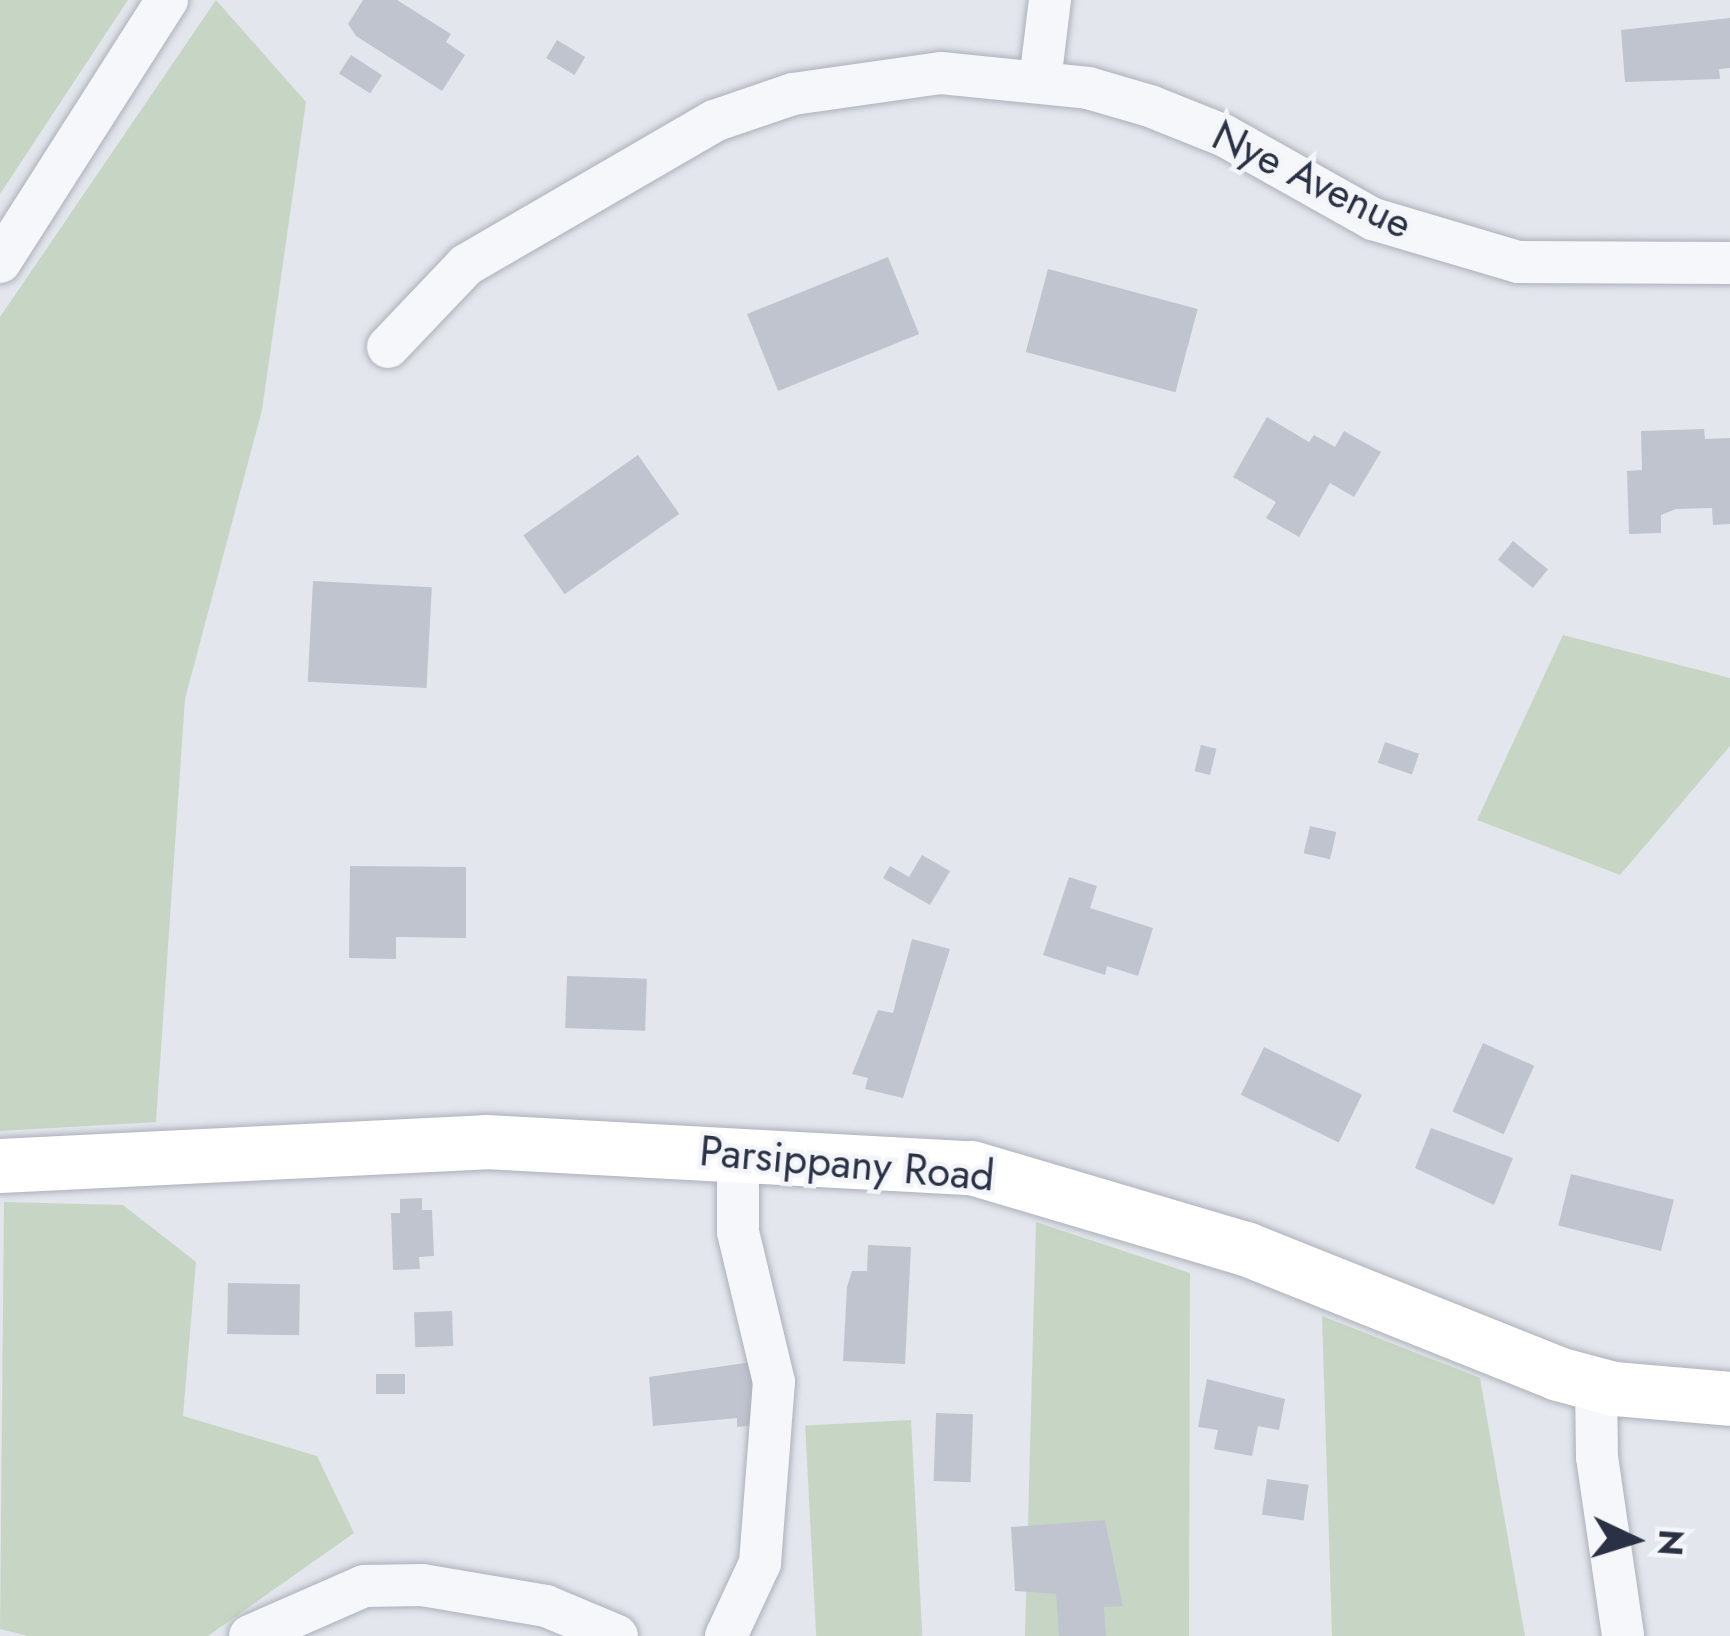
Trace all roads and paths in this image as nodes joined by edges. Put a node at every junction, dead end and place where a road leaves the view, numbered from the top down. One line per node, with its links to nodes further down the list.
1 (167, 0): 4 (street)
2 (1050, 0): 3 (street)
3 (1040, 81): 5 (street, Nye Avenue); 6 (street, Nye Avenue)
4 (0, 262)
5 (1730, 263)
6 (388, 347)
7 (738, 1153): 8 (main road, Parsippany Road); 9 (main road, Parsippany Road); 13 (street)
8 (0, 1166)
9 (1596, 1384): 10 (main road, Parsippany Road); 14 (street)
10 (1730, 1399)
11 (250, 1636): 12 (street)
12 (617, 1636)
13 (726, 1636)
14 (1623, 1636)

